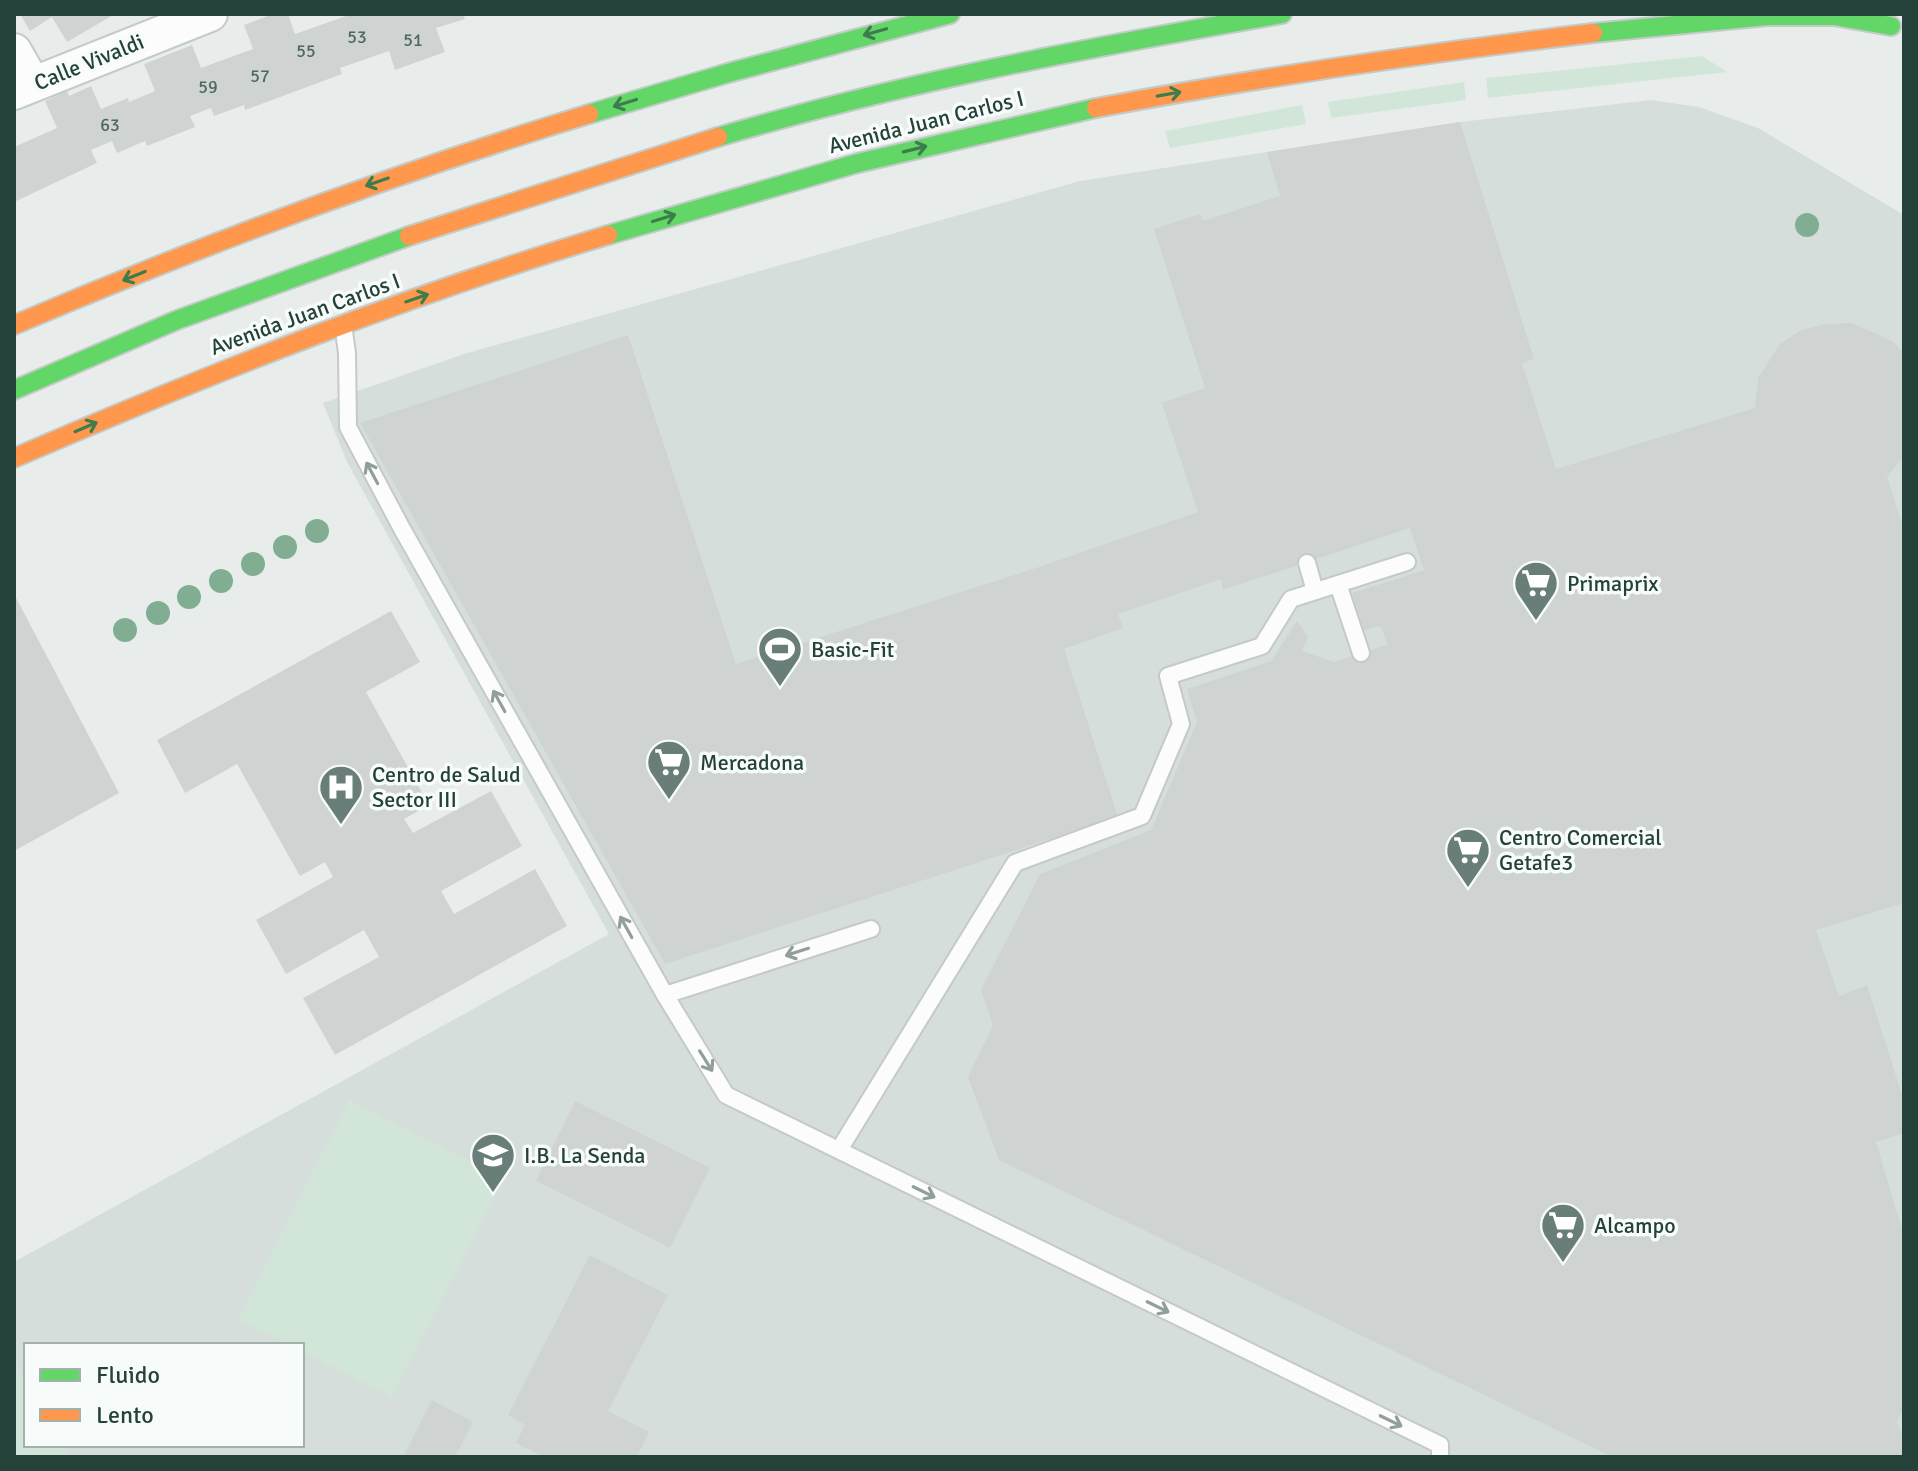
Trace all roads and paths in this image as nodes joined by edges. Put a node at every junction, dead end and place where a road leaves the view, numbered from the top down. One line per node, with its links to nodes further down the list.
1 (210, 14): 8 (street, Calle Vivaldi)
2 (950, 14): 4 (main road)
3 (1282, 14): 11 (main road, Avenida Juan Carlos I)
4 (902, 19): 10 (main road, one-way to 10)
5 (1888, 20): 6 (main road); 9 (main road, Avenida Juan Carlos I, one-way to 5)
6 (1903, 47)
7 (14, 51): 8 (street)
8 (23, 88)
9 (343, 323): 12 (main road, Avenida Juan Carlos I, one-way to 9); 19 (lane, one-way to 9)
10 (14, 325)
11 (14, 390)
12 (14, 458)
13 (1407, 562): 15 (lane)
14 (1307, 563): 16 (lane)
15 (1338, 584): 16 (lane); 17 (lane)
16 (1315, 591): 20 (lane)
17 (1361, 653)
18 (871, 929): 19 (lane, one-way to 19)
19 (665, 995): 20 (lane, one-way to 20)
20 (839, 1150): 21 (lane, one-way to 21)
21 (1440, 1457)

